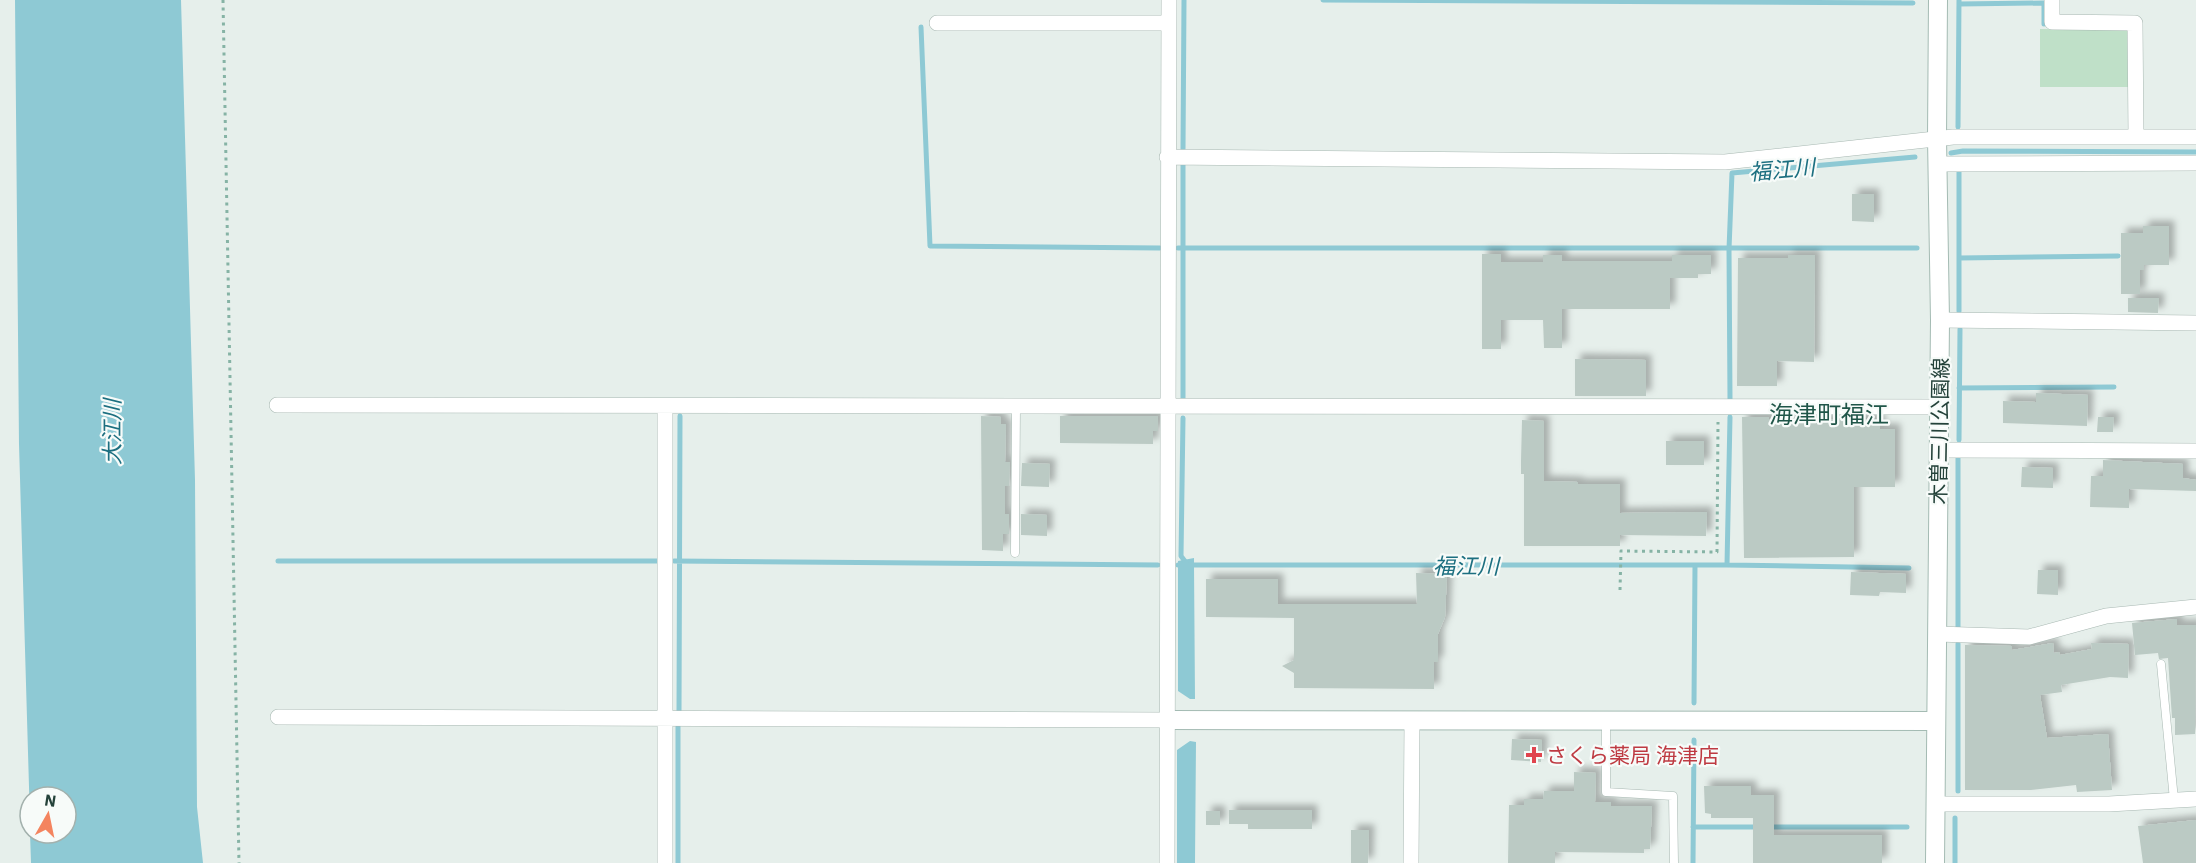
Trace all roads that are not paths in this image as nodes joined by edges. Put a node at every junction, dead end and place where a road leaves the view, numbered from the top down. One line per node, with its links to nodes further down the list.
1 (1168, 0): 5 (street)
2 (1938, 0): 8 (main road, 木曽三川公園線)
3 (2052, 0): 6 (street)
4 (937, 22): 5 (street)
5 (1168, 23): 9 (street)
6 (2136, 137): 7 (street); 8 (street)
7 (2196, 137)
8 (1937, 138): 9 (street); 11 (main road, 木曽三川公園線)
9 (1167, 157): 17 (street)
10 (2196, 163): 11 (street)
11 (1938, 164): 12 (main road, 木曽三川公園線)
12 (1940, 320): 13 (street); 18 (main road, 木曽三川公園線)
13 (2196, 323)
14 (277, 405): 16 (street)
15 (1016, 405): 16 (street); 17 (street); 21 (lane)
16 (665, 406): 26 (street)
17 (1168, 407): 18 (street); 27 (street)
18 (1939, 407): 19 (main road, 木曽三川公園線)
19 (1938, 450): 20 (street); 23 (main road, 木曽三川公園線)
20 (2196, 451)
21 (1015, 553)
22 (2196, 607): 23 (street)
23 (1937, 634): 30 (main road, 木曽三川公園線)
24 (2162, 664): 32 (lane)
25 (278, 717): 26 (street)
26 (665, 717): 27 (street); 34 (street)
27 (1167, 720): 29 (main road); 35 (street)
28 (1606, 720): 29 (main road); 30 (main road); 37 (lane)
29 (1412, 721): 36 (street)
30 (1936, 721): 33 (main road, 木曽三川公園線)
31 (2196, 799): 32 (street)
32 (2174, 800): 33 (street)
33 (1935, 804): 38 (main road, 木曽三川公園線)
34 (665, 863)
35 (1167, 863)
36 (1411, 863)
37 (1674, 863)
38 (1935, 863)

